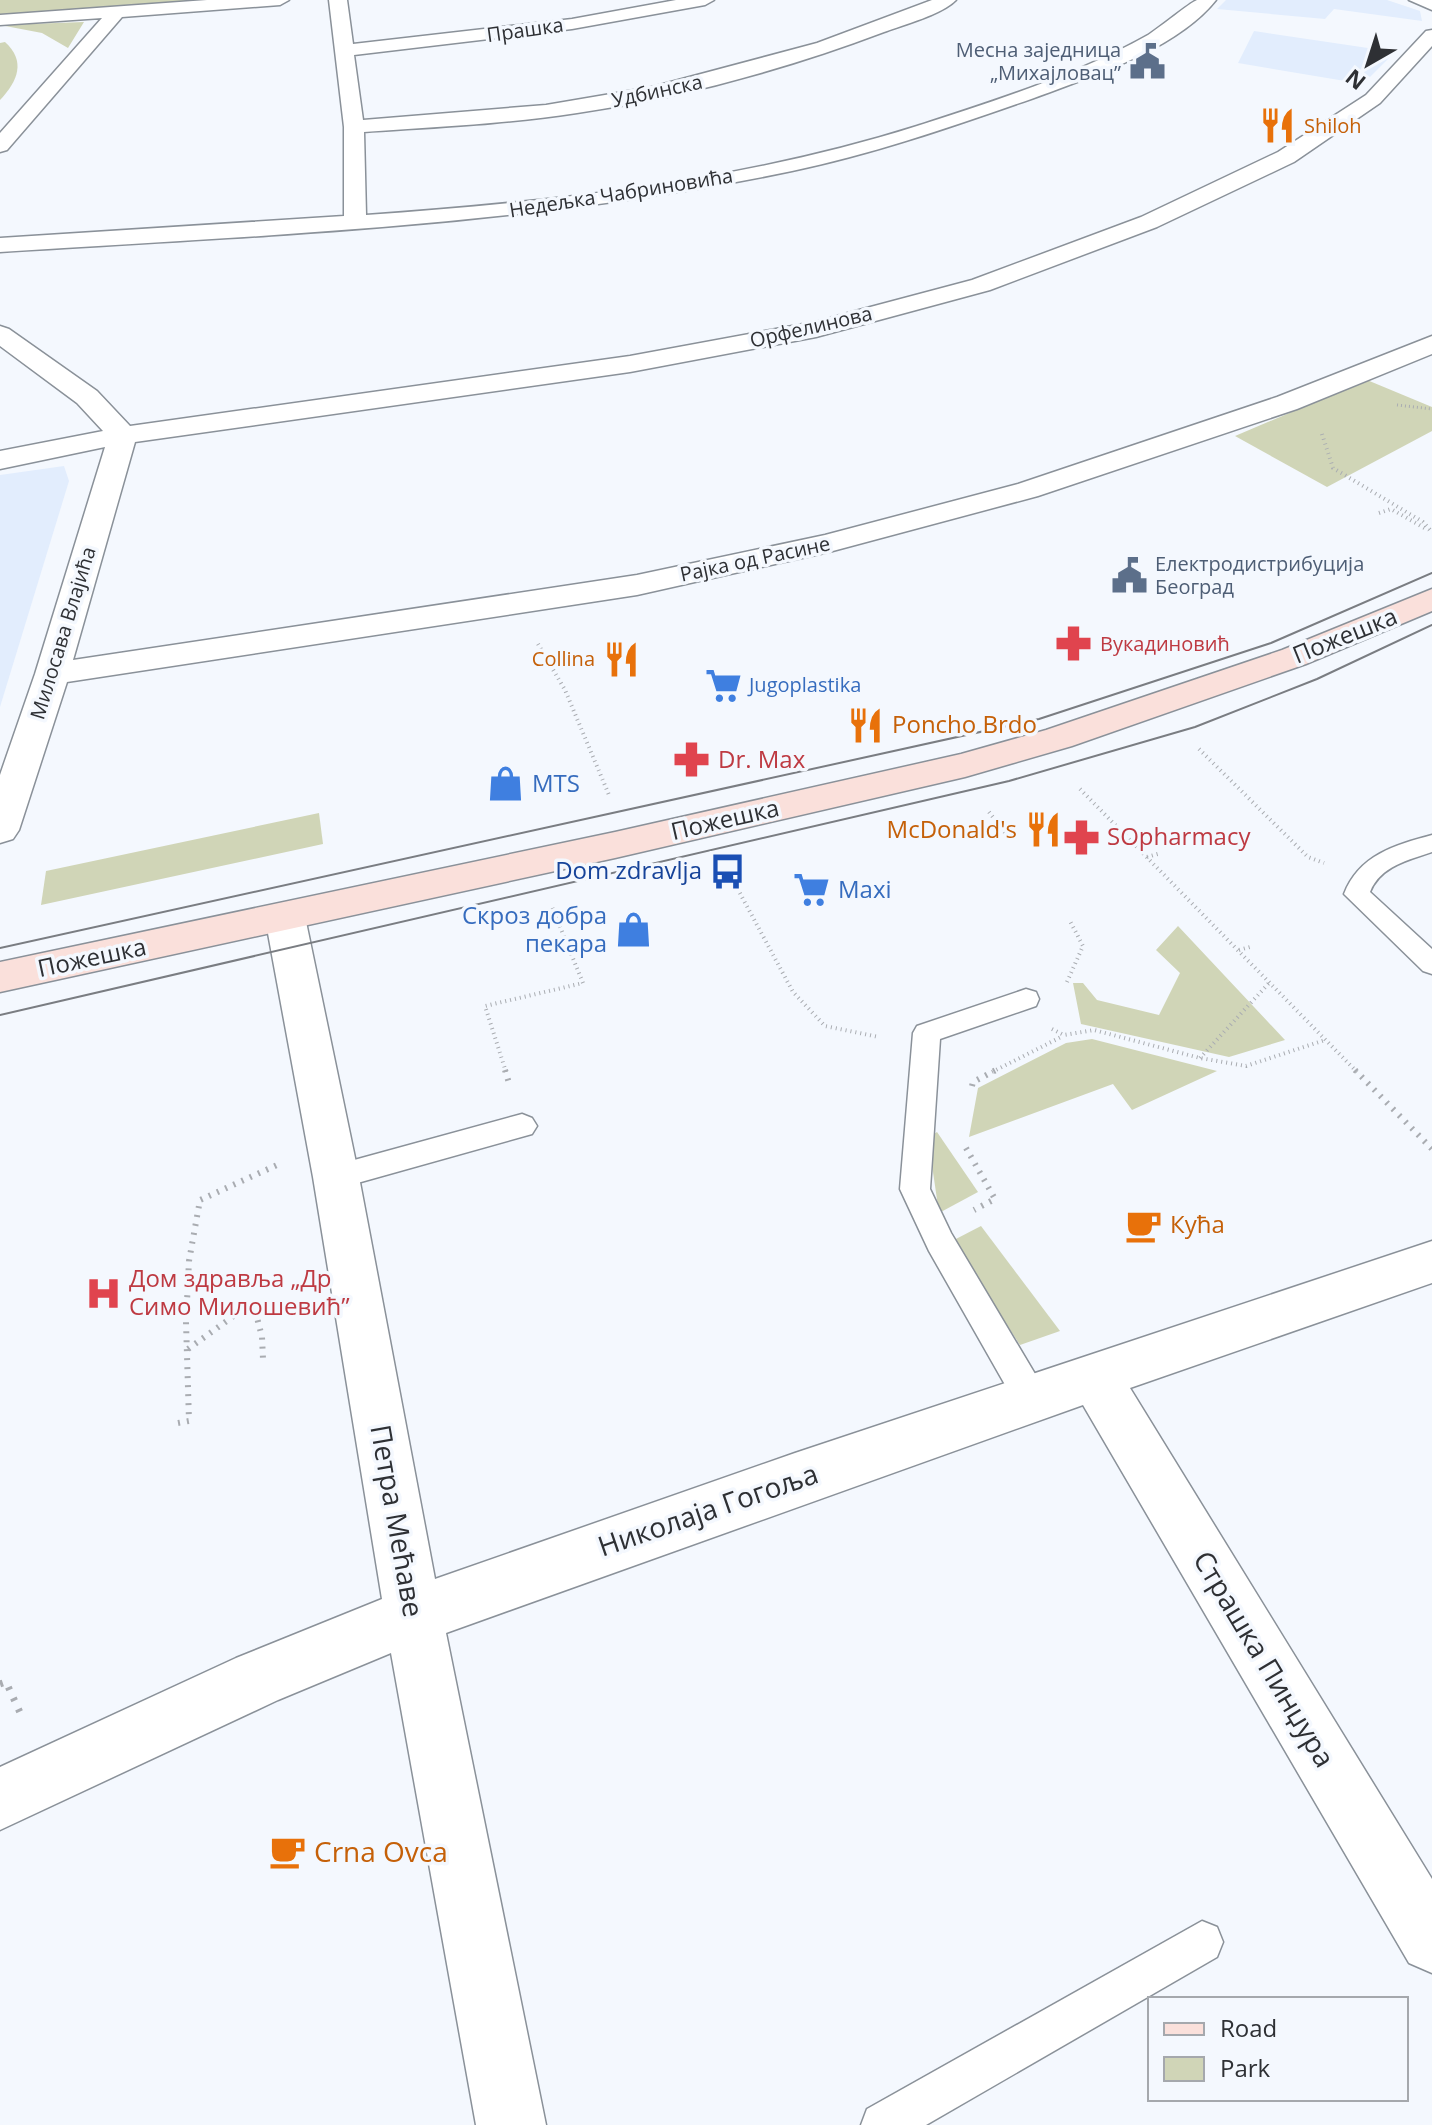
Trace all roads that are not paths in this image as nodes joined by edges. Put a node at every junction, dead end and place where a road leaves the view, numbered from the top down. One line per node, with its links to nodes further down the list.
1 (280, 0): 8 (street)
2 (338, 0): 14 (street)
3 (705, 0): 14 (street, Прашка)
4 (947, 0): 16 (street, Удбинска)
5 (1207, 0): 18 (street, Недељка Чабриновића)
6 (1418, 0): 7 (street)
7 (1432, 5)
8 (115, 14): 9 (street); 15 (street)
9 (0, 20)
10 (0, 30): 12 (street)
11 (1432, 35): 22 (street, Орфелинова)
12 (28, 38)
13 (54, 50): 15 (street)
14 (344, 51): 16 (street)
15 (77, 62): 17 (street)
16 (354, 127): 18 (street)
17 (0, 146)
18 (355, 223): 19 (street, Недељка Чабриновића)
19 (0, 245)
20 (0, 334): 22 (street)
21 (1432, 344): 25 (street, Рајка од Расине)
22 (123, 435): 23 (street, Орфелинова); 25 (street, Милосава Влајића)
23 (0, 460)
24 (1432, 599): 28 (main road, Пожешка)
25 (52, 674): 26 (street, Милосава Влајића)
26 (0, 830)
27 (1432, 843): 29 (lane)
28 (285, 917): 30 (main road, Пожешка); 33 (street, Петра Мећаве)
29 (1432, 964)
30 (0, 977)
31 (1016, 1002): 36 (lane)
32 (522, 1126): 33 (lane)
33 (336, 1177): 37 (street, Петра Мећаве)
34 (1432, 1262): 35 (street, Николаја Гогоља)
35 (1095, 1378): 36 (street, Николаја Гогоља); 39 (street, Страшка Пинџура)
36 (1032, 1400): 37 (street, Николаја Гогоља)
37 (414, 1615): 38 (street, Николаја Гогоља); 41 (street, Петра Мећаве)
38 (0, 1799)
39 (1432, 1940)
40 (1202, 1942): 42 (lane)
41 (511, 2125)
42 (883, 2125)

